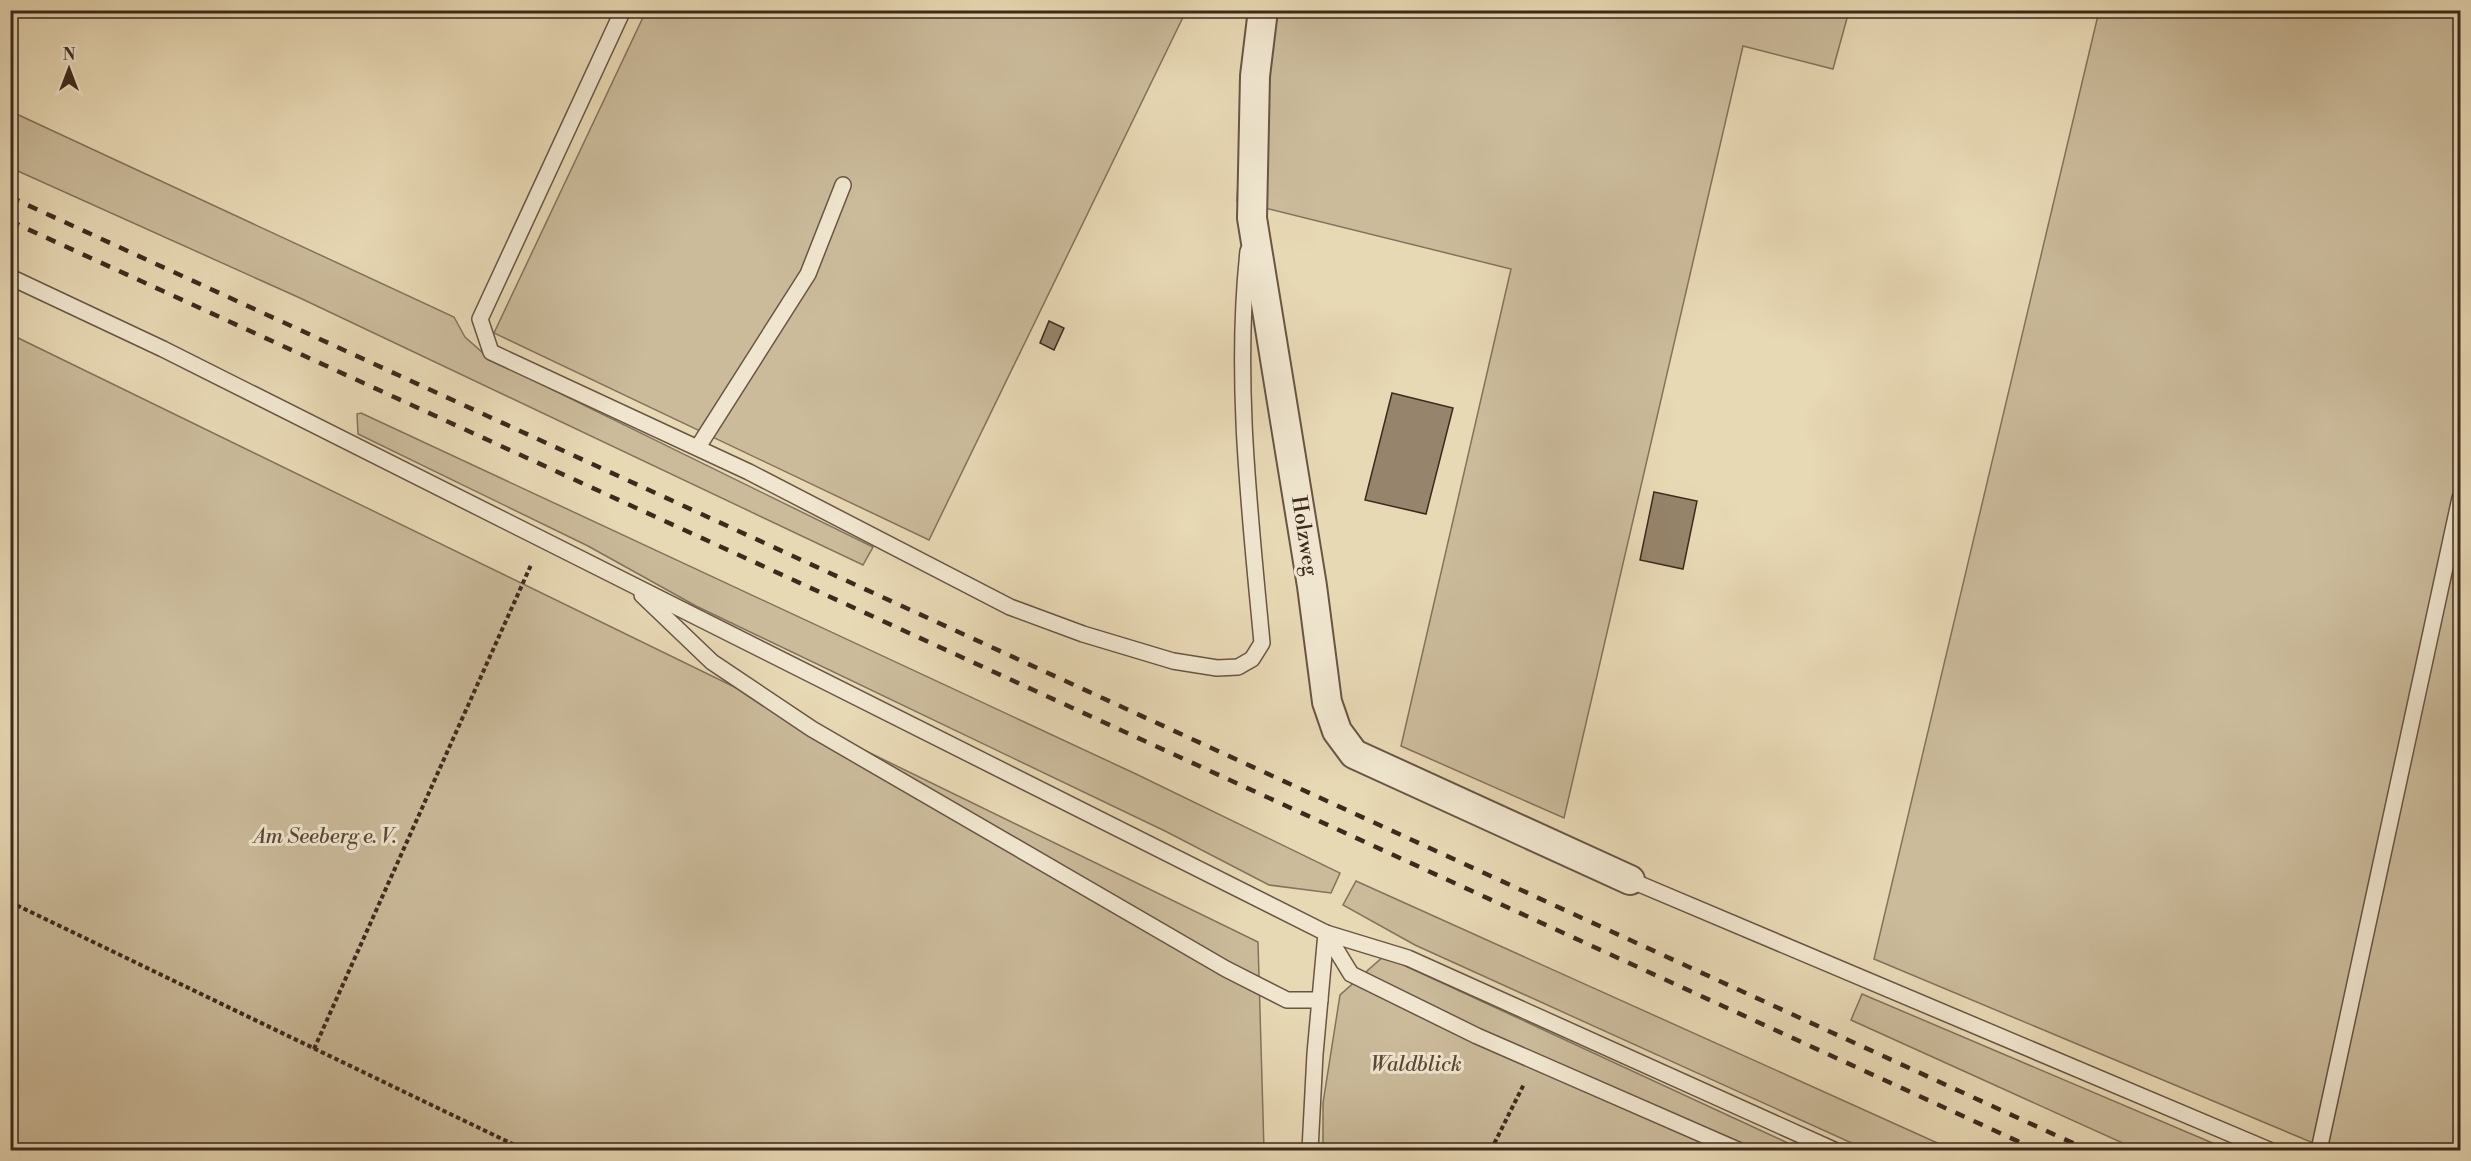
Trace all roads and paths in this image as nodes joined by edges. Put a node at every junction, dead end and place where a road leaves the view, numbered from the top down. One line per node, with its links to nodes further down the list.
1 (623, 10): 6 (lane)
2 (1263, 10): 4 (street, Holzweg)
3 (843, 185): 6 (lane)
4 (1252, 218): 6 (lane); 10 (street, Holzweg)
5 (10, 277): 8 (lane)
6 (698, 447)
7 (2460, 498): 22 (lane)
8 (543, 539): 9 (lane); 14 (path)
9 (629, 583): 12 (lane); 13 (lane)
10 (1630, 880): 21 (lane)
11 (10, 902): 14 (path)
12 (1326, 933): 13 (lane); 15 (lane); 20 (lane)
13 (1320, 1000): 17 (lane)
14 (314, 1049): 16 (path)
15 (1535, 1062): 18 (path); 19 (lane)
16 (525, 1150)
17 (1310, 1150)
18 (1491, 1150)
19 (1738, 1150)
20 (1834, 1150)
21 (2269, 1150)
22 (2319, 1150)

